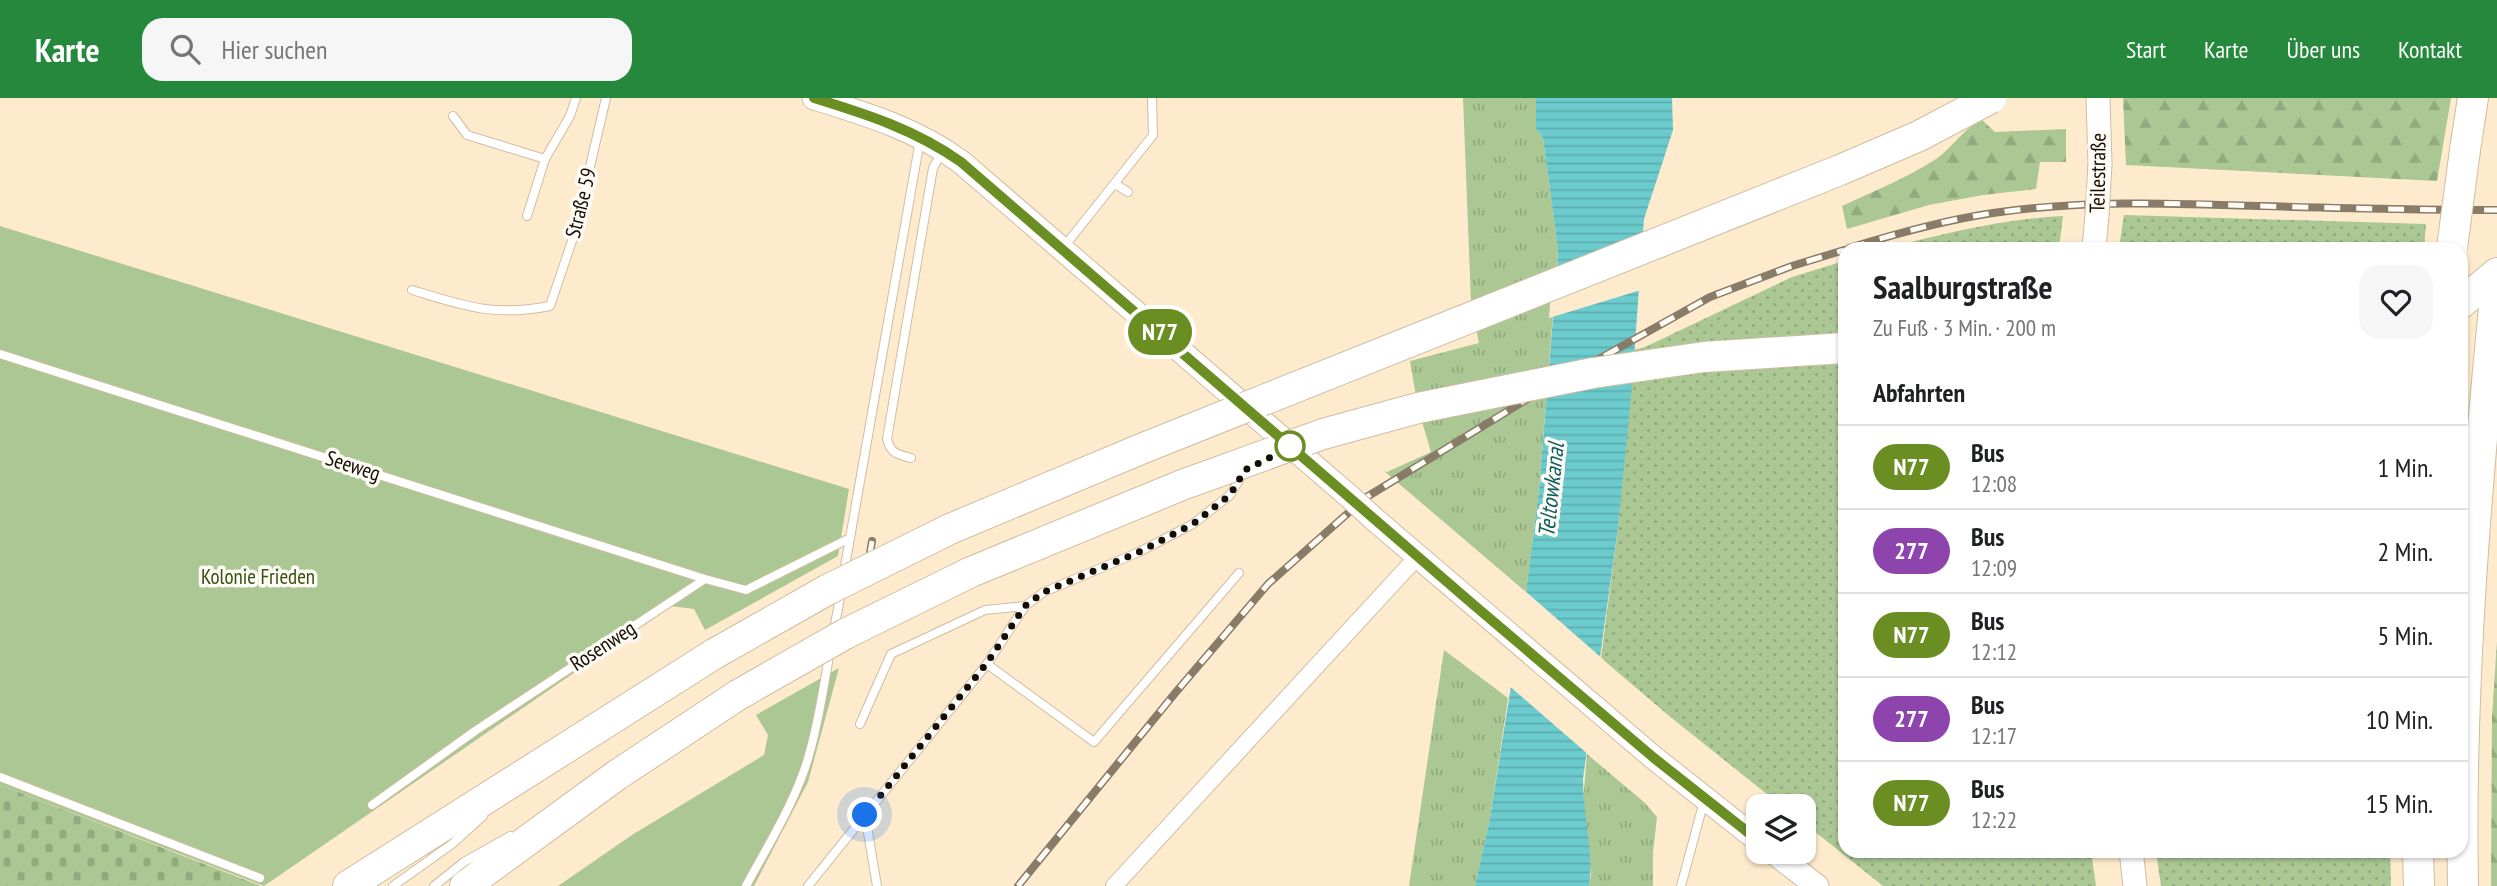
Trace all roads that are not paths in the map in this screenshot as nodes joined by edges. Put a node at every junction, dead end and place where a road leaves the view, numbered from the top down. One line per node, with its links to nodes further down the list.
1 (576, 98): 11 (lane)
2 (606, 98): 19 (lane, Straße 59)
3 (814, 98): 9 (street)
4 (1152, 98): 12 (lane)
5 (1991, 98): 33 (highway, bridge)
6 (2098, 98): 15 (street, Teilestraße, bridge)
7 (2473, 98): 16 (highway, bridge)
8 (453, 116): 11 (lane)
9 (921, 136): 10 (street); 25 (lane)
10 (944, 149): 17 (street); 24 (lane)
11 (545, 159): 14 (lane)
12 (1115, 184): 13 (lane); 17 (lane)
13 (1128, 192)
14 (527, 216)
15 (2095, 242)
16 (2453, 242)
17 (1063, 248): 23 (street)
18 (2497, 275): 20 (highway); 30 (highway)
19 (412, 290)
20 (2468, 298)
21 (1838, 348): 34 (highway, bridge)
22 (0, 354): 28 (lane, Seeweg)
23 (1294, 449): 26 (street, bridge); 29 (lane)
24 (911, 458)
25 (850, 538): 28 (lane); 54 (lane)
26 (1418, 556): 36 (street); 57 (street)
27 (1239, 573): 31 (lane)
28 (705, 579): 38 (lane, Rosenweg)
29 (1025, 606): 31 (lane); 32 (lane)
30 (2468, 619)
31 (987, 663): 41 (lane)
32 (860, 724)
33 (548, 758): 37 (lane); 50 (highway)
34 (617, 775): 40 (lane); 53 (highway)
35 (0, 777): 48 (lane)
36 (1704, 799): 43 (street); 58 (lane)
37 (500, 801)
38 (372, 805)
39 (490, 810): 51 (lane)
40 (546, 815)
41 (865, 815): 55 (lane); 56 (lane)
42 (523, 829): 52 (lane)
43 (1746, 831)
44 (2131, 858): 49 (street)
45 (2418, 858): 60 (highway)
46 (2463, 858): 61 (highway)
47 (1789, 864): 59 (street)
48 (260, 878)
49 (2135, 885)
50 (348, 886)
51 (393, 886)
52 (434, 886)
53 (466, 886)
54 (746, 886)
55 (808, 886)
56 (877, 886)
57 (1114, 886)
58 (1681, 886)
59 (1817, 886)
60 (2419, 886)
61 (2463, 886)

